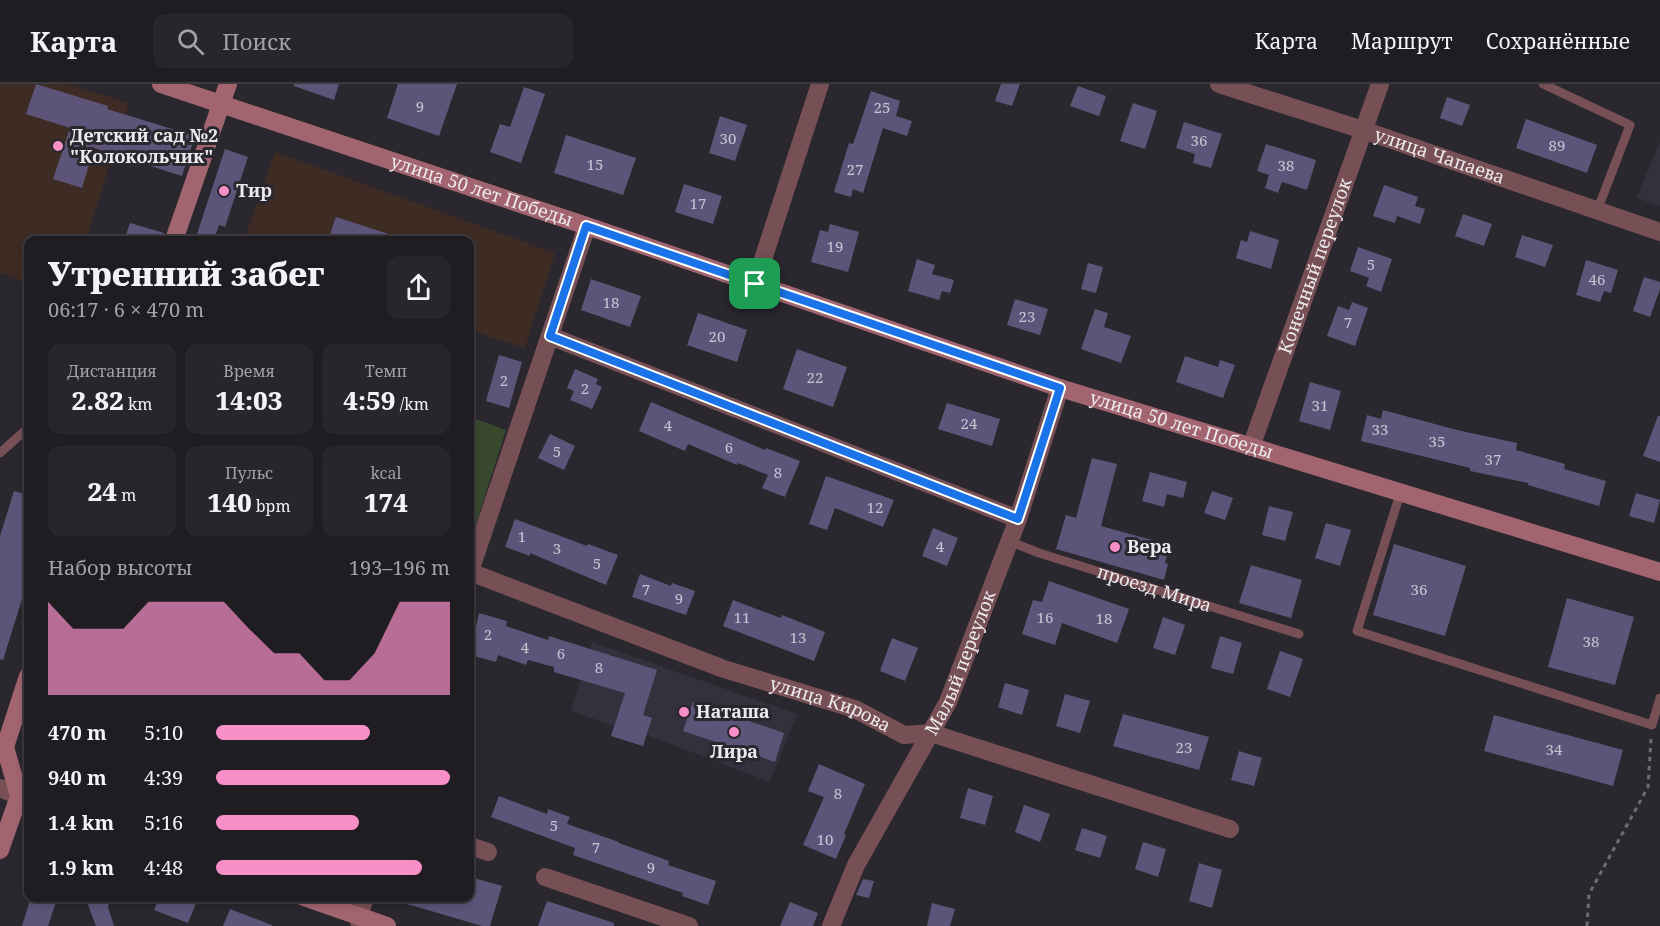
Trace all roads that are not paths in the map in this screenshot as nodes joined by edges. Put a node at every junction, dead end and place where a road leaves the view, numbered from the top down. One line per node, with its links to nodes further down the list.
1 (161, 84): 7 (street, улица 50 лет Победы)
2 (228, 84): 7 (street)
3 (820, 84): 13 (street)
4 (1219, 84): 8 (street, улица Чапаева)
5 (1380, 84): 8 (street, Конечный переулок)
6 (1543, 84): 9 (lane)
7 (221, 104): 10 (street, улица 50 лет Победы); 12 (street)
8 (1363, 130): 9 (street, улица Чапаева); 17 (street, Конечный переулок)
9 (1597, 211): 11 (street, улица Чапаева)
10 (586, 226): 13 (street, улица 50 лет Победы); 14 (street)
11 (1660, 232)
12 (175, 236)
13 (755, 284): 15 (street, улица 50 лет Победы)
14 (550, 336): 20 (street); 22 (street)
15 (1060, 388): 17 (street, улица 50 лет Победы); 20 (street, Малый переулок)
16 (24, 432): 18 (lane)
17 (1251, 447): 19 (street, улица 50 лет Победы)
18 (0, 453)
19 (1400, 494): 23 (street, улица 50 лет Победы); 27 (lane)
20 (1018, 519): 21 (street, Малый переулок)
21 (1009, 541): 25 (lane, проезд Мира); 28 (street, Малый переулок)
22 (474, 560)
23 (1660, 572)
24 (474, 574): 28 (street, улица Кирова)
25 (1299, 634)
26 (24, 688): 30 (street)
27 (1660, 698)
28 (931, 733): 31 (street, улица Кирова); 41 (street, Малый переулок)
29 (0, 788): 30 (street)
30 (24, 797): 33 (street)
31 (1230, 829)
32 (474, 847): 34 (street)
33 (0, 850)
34 (488, 852)
35 (545, 877): 40 (street)
36 (316, 902): 38 (street)
37 (364, 902): 38 (street)
38 (360, 921): 39 (street)
39 (387, 926)
40 (689, 926)
41 (831, 926)

